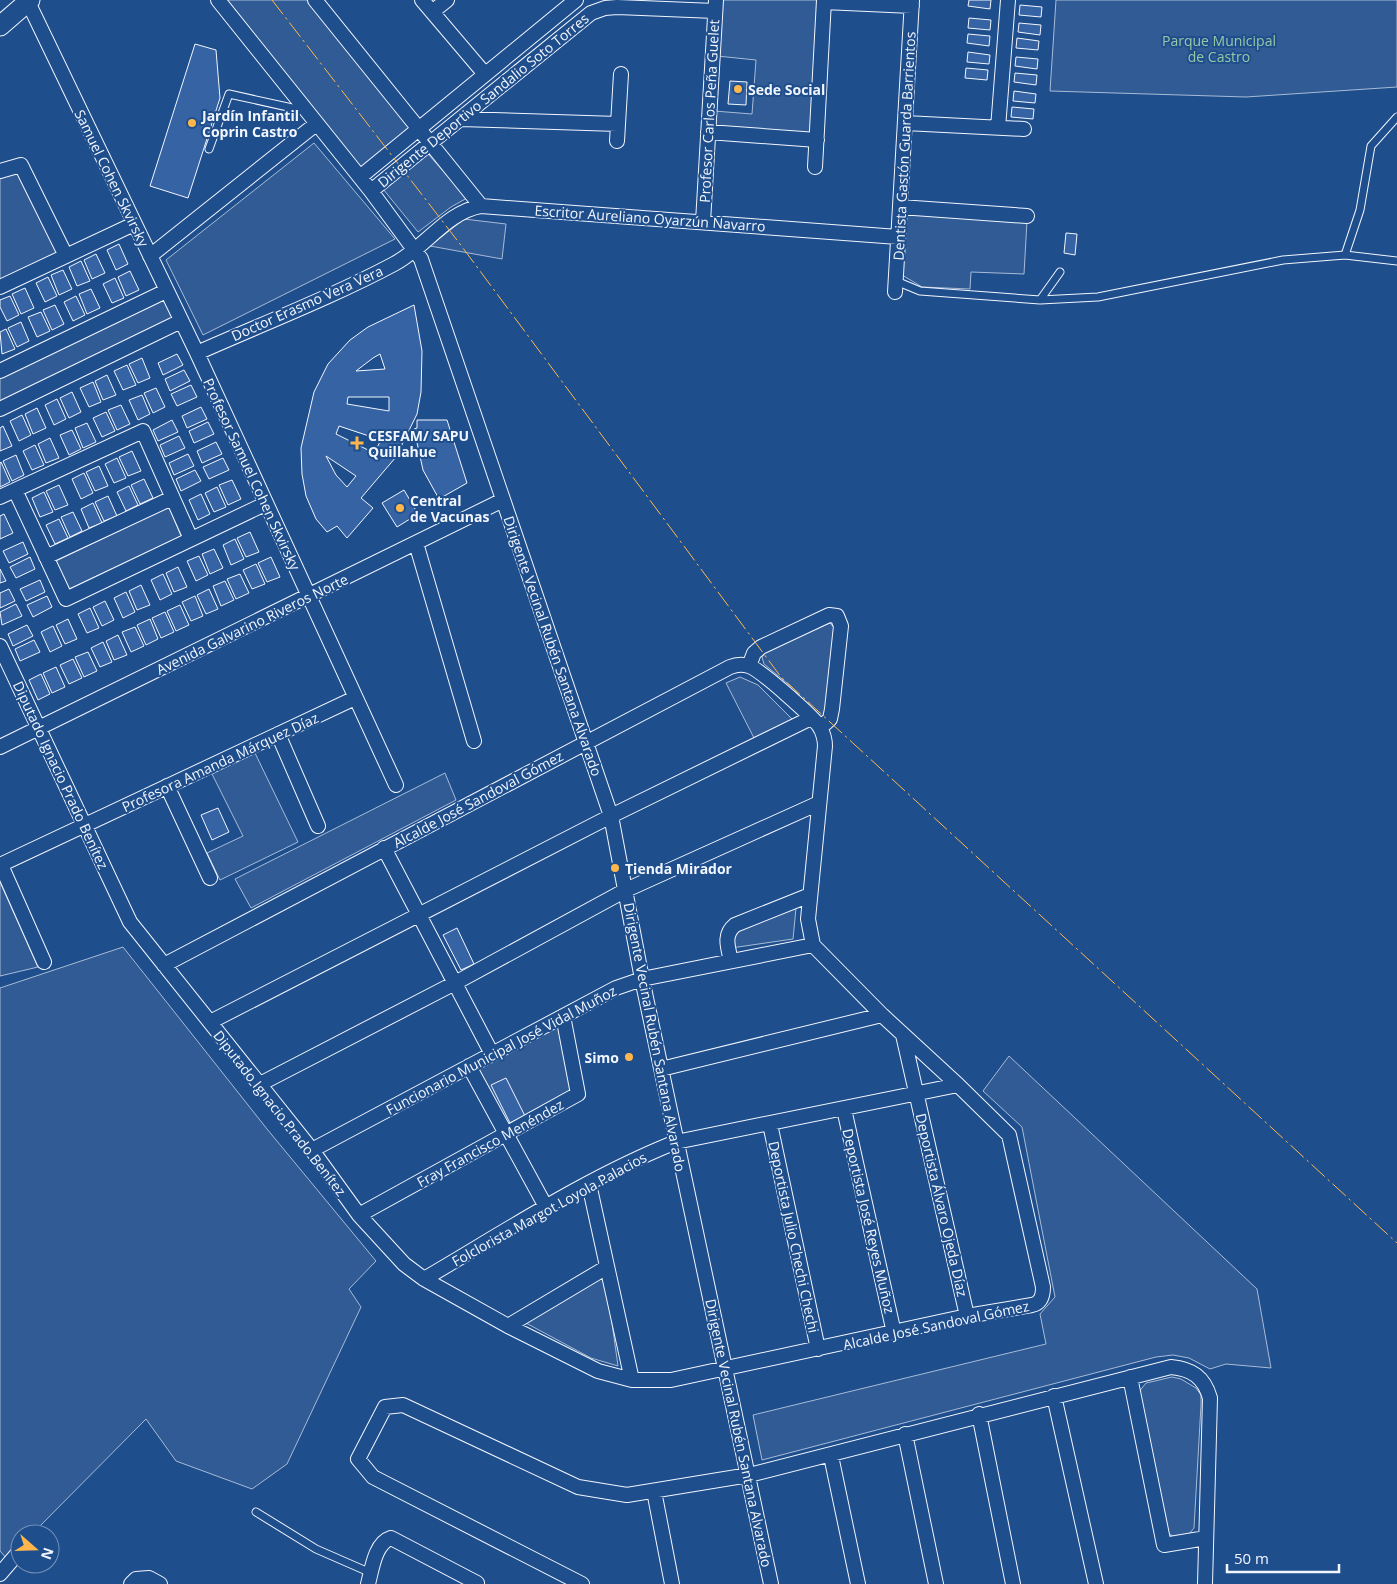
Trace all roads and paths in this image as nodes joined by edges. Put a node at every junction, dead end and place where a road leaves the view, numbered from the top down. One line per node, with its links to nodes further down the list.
1 (218, 0): 15 (street, Dirigente Vecinal Rubén Santana Alvarado)
2 (315, 0): 21 (street)
3 (422, 0): 11 (street)
4 (447, 0): 11 (street)
5 (576, 0): 13 (street, Dirigente Deportivo Sandalio Soto Torres)
6 (1008, 0): 22 (street)
7 (28, 1): 12 (street); 37 (street, Samuel Cohen Skvirsky)
8 (824, 1): 9 (street); 25 (street)
9 (912, 3): 18 (street, Dentista Gastón Guarda Barrientos)
10 (716, 6): 17 (street, Dirigente Deportivo Sandalio Soto Torres); 24 (street, Profesor Carlos Peña Guelet)
11 (432, 12): 13 (street)
12 (0, 26)
13 (484, 73): 21 (street, Dirigente Deportivo Sandalio Soto Torres)
14 (622, 74): 20 (street)
15 (306, 111): 19 (street, Dirigente Vecinal Rubén Santana Alvarado); 28 (lane)
16 (1397, 118): 42 (lane)
17 (460, 119): 20 (street); 27 (street, Dirigente Deportivo Sandalio Soto Torres)
18 (905, 123): 22 (street); 34 (street, Dentista Gastón Guarda Barrientos)
19 (316, 124): 31 (street, Dirigente Vecinal Rubén Santana Alvarado); 41 (street)
20 (618, 124): 26 (street)
21 (418, 128): 27 (street); 31 (street, Dirigente Deportivo Sandalio Soto Torres)
22 (998, 128): 23 (street)
23 (1024, 129)
24 (708, 132): 25 (street); 36 (street, Profesor Carlos Peña Guelet)
25 (817, 140): 29 (street)
26 (617, 141)
27 (431, 143): 32 (street, Dirigente Deportivo Sandalio Soto Torres); 33 (street)
28 (209, 149)
29 (815, 167)
30 (0, 171): 40 (street)
31 (360, 177): 32 (street, Dirigente Vecinal Rubén Santana Alvarado)
32 (371, 191): 39 (street, Dirigente Vecinal Rubén Santana Alvarado)
33 (481, 206): 36 (street, Escritor Aureliano Oyarzún Navarro); 39 (street, Escritor Aureliano Oyarzún Navarro)
34 (900, 207): 35 (street); 38 (street, Dentista Gastón Guarda Barrientos)
35 (1027, 216)
36 (703, 222): 38 (street, Escritor Aureliano Oyarzún Navarro)
37 (134, 224): 40 (street); 41 (street, Samuel Cohen Skvirsky)
38 (898, 237): 45 (street, Dentista Gastón Guarda Barrientos)
39 (415, 248): 50 (street, Doctor Erasmo Vera Vera); 56 (street, Dirigente Vecinal Rubén Santana Alvarado)
40 (66, 256): 46 (street)
41 (150, 256): 47 (street, Samuel Cohen Skvirsky)
42 (1345, 256): 43 (lane); 48 (lane)
43 (1397, 261)
44 (1060, 272): 48 (lane)
45 (895, 286): 48 (lane)
46 (0, 287)
47 (166, 290): 49 (street, Samuel Cohen Skvirsky); 51 (street)
48 (1040, 300)
49 (181, 321): 50 (street, Samuel Cohen Skvirsky); 52 (street)
50 (196, 353): 57 (street, Profesor Samuel Cohen Skvirsky)
51 (0, 370)
52 (0, 409)
53 (15, 490): 54 (street); 55 (street); 60 (street)
54 (0, 497)
55 (172, 498): 58 (street); 60 (street)
56 (504, 500): 59 (street, Avenida Galvarino Riveros Norte); 69 (street, Dirigente Vecinal Rubén Santana Alvarado)
57 (265, 504): 58 (street); 61 (street, Profesor Samuel Cohen Skvirsky)
58 (191, 539): 60 (street)
59 (416, 543): 61 (street, Avenida Galvarino Riveros Norte); 68 (street)
60 (46, 557)
61 (308, 596): 64 (street, Profesor Samuel Cohen Skvirsky); 66 (street, Avenida Galvarino Riveros Norte)
62 (0, 646): 66 (street, Diputado Ignacio Prado Benítez)
63 (749, 666): 65 (street); 65 (street); 69 (street, Alcalde José Sandoval Gómez)
64 (355, 698): 67 (street, Profesora Amanda Márquez Díaz); 71 (street, Profesor Samuel Cohen Skvirsky)
65 (816, 723): 73 (street); 74 (street)
66 (38, 728): 70 (street, Avenida Galvarino Riveros Norte); 75 (street, Diputado Ignacio Prado Benítez)
67 (278, 734): 72 (street, Profesora Amanda Márquez Díaz); 76 (street)
68 (474, 741)
69 (587, 741): 74 (street, Dirigente Vecinal Rubén Santana Alvarado); 77 (street, Alcalde José Sandoval Gómez)
70 (0, 747)
71 (396, 785)
72 (168, 786): 75 (street, Profesora Amanda Márquez Díaz); 79 (street)
73 (820, 803): 80 (street); 81 (street)
74 (611, 816): 80 (street, Dirigente Vecinal Rubén Santana Alvarado); 82 (street)
75 (84, 826): 78 (street, Profesora Amanda Márquez Díaz); 86 (street, Diputado Ignacio Prado Benítez)
76 (318, 826)
77 (384, 848): 82 (street); 86 (street, Alcalde José Sandoval Gómez)
78 (1, 865): 85 (street)
79 (210, 878)
80 (626, 890): 87 (street, Dirigente Vecinal Rubén Santana Alvarado); 88 (street)
81 (810, 895): 83 (street); 84 (street)
82 (420, 915): 88 (street); 91 (street)
83 (814, 945): 84 (street, Funcionario Municipal José Vidal Muñoz); 90 (street, Alcalde José Sandoval Gómez)
84 (731, 961): 87 (street, Funcionario Municipal José Vidal Muñoz)
85 (44, 962)
86 (164, 965): 91 (street, Diputado Ignacio Prado Benítez)
87 (642, 979): 89 (street, Funcionario Municipal José Vidal Muñoz); 95 (street, Dirigente Vecinal Rubén Santana Alvarado)
88 (455, 983): 93 (street); 96 (street)
89 (563, 1016): 93 (street, Funcionario Municipal José Vidal Muñoz); 101 (street, Fray Francisco Menéndez)
90 (882, 1016): 92 (street, Alcalde José Sandoval Gómez); 95 (street)
91 (210, 1022): 96 (street, Diputado Ignacio Prado Benítez)
92 (903, 1035): 97 (street, Alcalde José Sandoval Gómez); 98 (street)
93 (492, 1054): 94 (street, Funcionario Municipal José Vidal Muñoz)
94 (470, 1066): 101 (street); 103 (street, Funcionario Municipal José Vidal Muñoz)
95 (662, 1068): 102 (street, Dirigente Vecinal Rubén Santana Alvarado)
96 (260, 1084): 103 (street, Diputado Ignacio Prado Benítez)
97 (958, 1085): 98 (street, Folclorista Margot Loyola Palacios); 109 (street, Alcalde José Sandoval Gómez)
98 (917, 1094): 99 (street, Folclorista Margot Loyola Palacios); 109 (street, Deportista Álvaro Ojeda Díaz)
99 (844, 1109): 100 (street, Folclorista Margot Loyola Palacios); 111 (street, Deportista José Reyes Muñoz)
100 (770, 1124): 102 (street, Folclorista Margot Loyola Palacios); 112 (street, Deportista Julio Chechi Chechi)
101 (507, 1133): 105 (street); 106 (street, Fray Francisco Menéndez)
102 (676, 1142): 104 (street, Folclorista Margot Loyola Palacios); 113 (street, Dirigente Vecinal Rubén Santana Alvarado)
103 (312, 1150): 106 (street, Diputado Ignacio Prado Benítez)
104 (589, 1184): 105 (street, Folclorista Margot Loyola Palacios); 107 (street)
105 (546, 1207): 108 (street, Folclorista Margot Loyola Palacios)
106 (359, 1215): 108 (street, Diputado Ignacio Prado Benítez)
107 (607, 1266): 110 (street); 115 (street)
108 (424, 1280): 110 (street, Diputado Ignacio Prado Benítez)
109 (968, 1316): 111 (street, Alcalde José Sandoval Gómez)
110 (508, 1326): 115 (street, Diputado Ignacio Prado Benítez)
111 (894, 1333): 112 (street, Alcalde José Sandoval Gómez)
112 (818, 1349): 113 (street, Alcalde José Sandoval Gómez)
113 (726, 1369): 115 (street, Diputado Ignacio Prado Benítez); 120 (street, Dirigente Vecinal Rubén Santana Alvarado)
114 (1130, 1377): 116 (street); 123 (street); 123 (street)
115 (632, 1380)
116 (1054, 1396): 117 (street); 136 (street)
117 (979, 1414): 118 (street); 135 (street)
118 (905, 1434): 119 (street); 134 (street)
119 (831, 1456): 120 (street); 133 (street)
120 (749, 1476): 121 (street); 132 (street, Dirigente Vecinal Rubén Santana Alvarado)
121 (654, 1491): 130 (street); 131 (street)
122 (256, 1512): 126 (lane)
123 (1206, 1538): 137 (street)
124 (10, 1563): 125 (street)
125 (0, 1574)
126 (370, 1578): 127 (street)
127 (477, 1583)
128 (131, 1584): 129 (street)
129 (160, 1584)
130 (582, 1584)
131 (672, 1584)
132 (771, 1584)
133 (858, 1584)
134 (936, 1584)
135 (1013, 1584)
136 (1096, 1584)
137 (1204, 1584)

